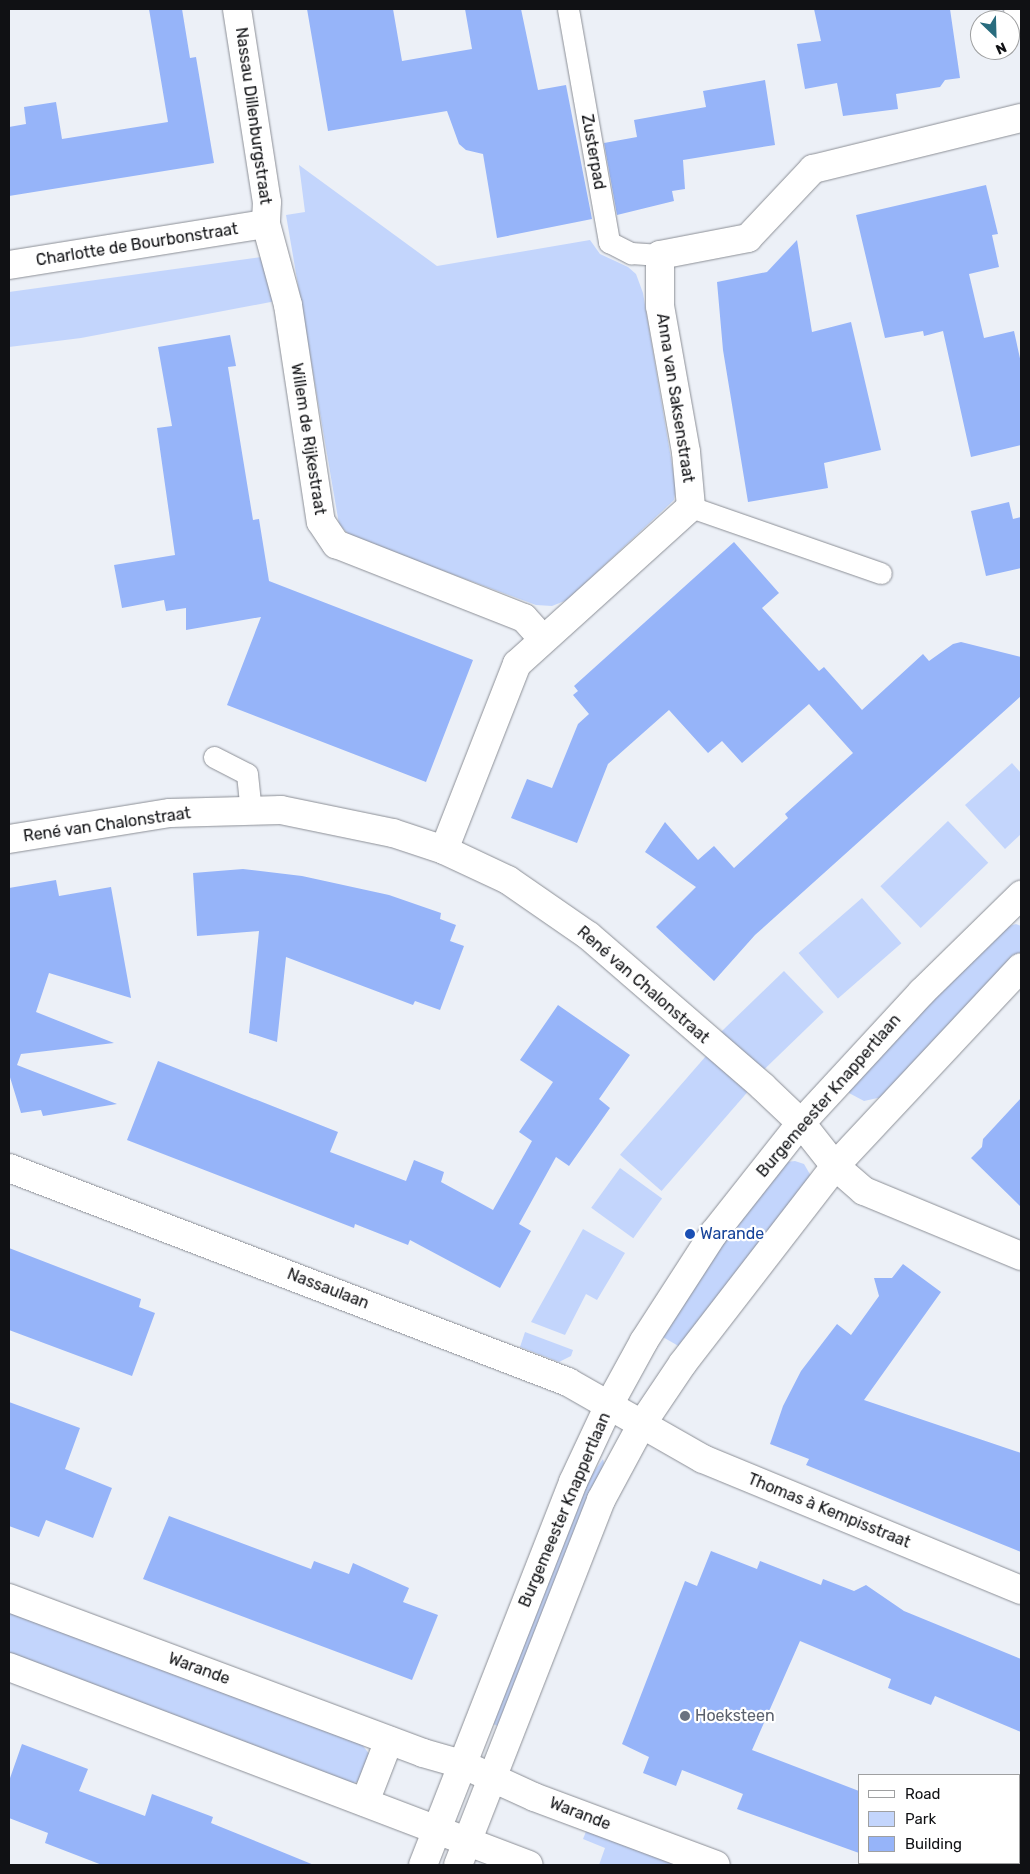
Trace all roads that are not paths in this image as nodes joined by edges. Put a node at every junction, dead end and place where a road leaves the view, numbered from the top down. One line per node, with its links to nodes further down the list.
1 (237, 9): 6 (street, Nassau Dillenburgstraat)
2 (568, 9): 7 (lane, Zusterpad)
3 (1018, 9): 4 (street)
4 (1021, 21)
5 (1021, 118): 7 (street)
6 (266, 224): 8 (street, Charlotte de Bourbonstraat); 11 (street, Willem de Rijkestraat)
7 (660, 255): 9 (street, Anna van Saksenstraat)
8 (9, 266)
9 (691, 507): 10 (lane); 11 (street, Anna van Saksenstraat)
10 (881, 573)
11 (542, 638): 15 (street, Anna van Saksenstraat)
12 (214, 757): 13 (lane)
13 (251, 811): 14 (street, René van Chalonstraat); 15 (street, René van Chalonstraat)
14 (9, 839)
15 (444, 850): 18 (street, René van Chalonstraat)
16 (1021, 895): 18 (street, Burgemeester Knappertlaan)
17 (1021, 967): 19 (street, Burgemeester Knappertlaan)
18 (801, 1123): 19 (street, René van Chalonstraat); 22 (street, Burgemeester Knappertlaan)
19 (835, 1166): 21 (street, René van Chalonstraat); 23 (street, Burgemeester Knappertlaan)
20 (9, 1168): 22 (street, Nassaulaan)
21 (1021, 1256)
22 (609, 1405): 23 (street, Nassaulaan); 28 (street, Burgemeester Knappertlaan)
23 (642, 1424): 24 (street, Thomas à Kempisstraat); 29 (street, Burgemeester Knappertlaan)
24 (1021, 1590)
25 (9, 1598): 27 (street, Warande)
26 (9, 1667): 30 (street)
27 (389, 1740): 28 (street, Warande); 30 (street)
28 (462, 1764): 29 (street, Warande); 31 (street, Burgemeester Knappertlaan)
29 (491, 1775): 32 (street, Burgemeester Knappertlaan); 35 (street, Warande)
30 (365, 1802): 31 (street)
31 (437, 1830): 32 (street); 33 (street, Burgemeester Knappertlaan)
32 (462, 1853): 34 (street)
33 (423, 1865)
34 (530, 1865)
35 (716, 1865)

